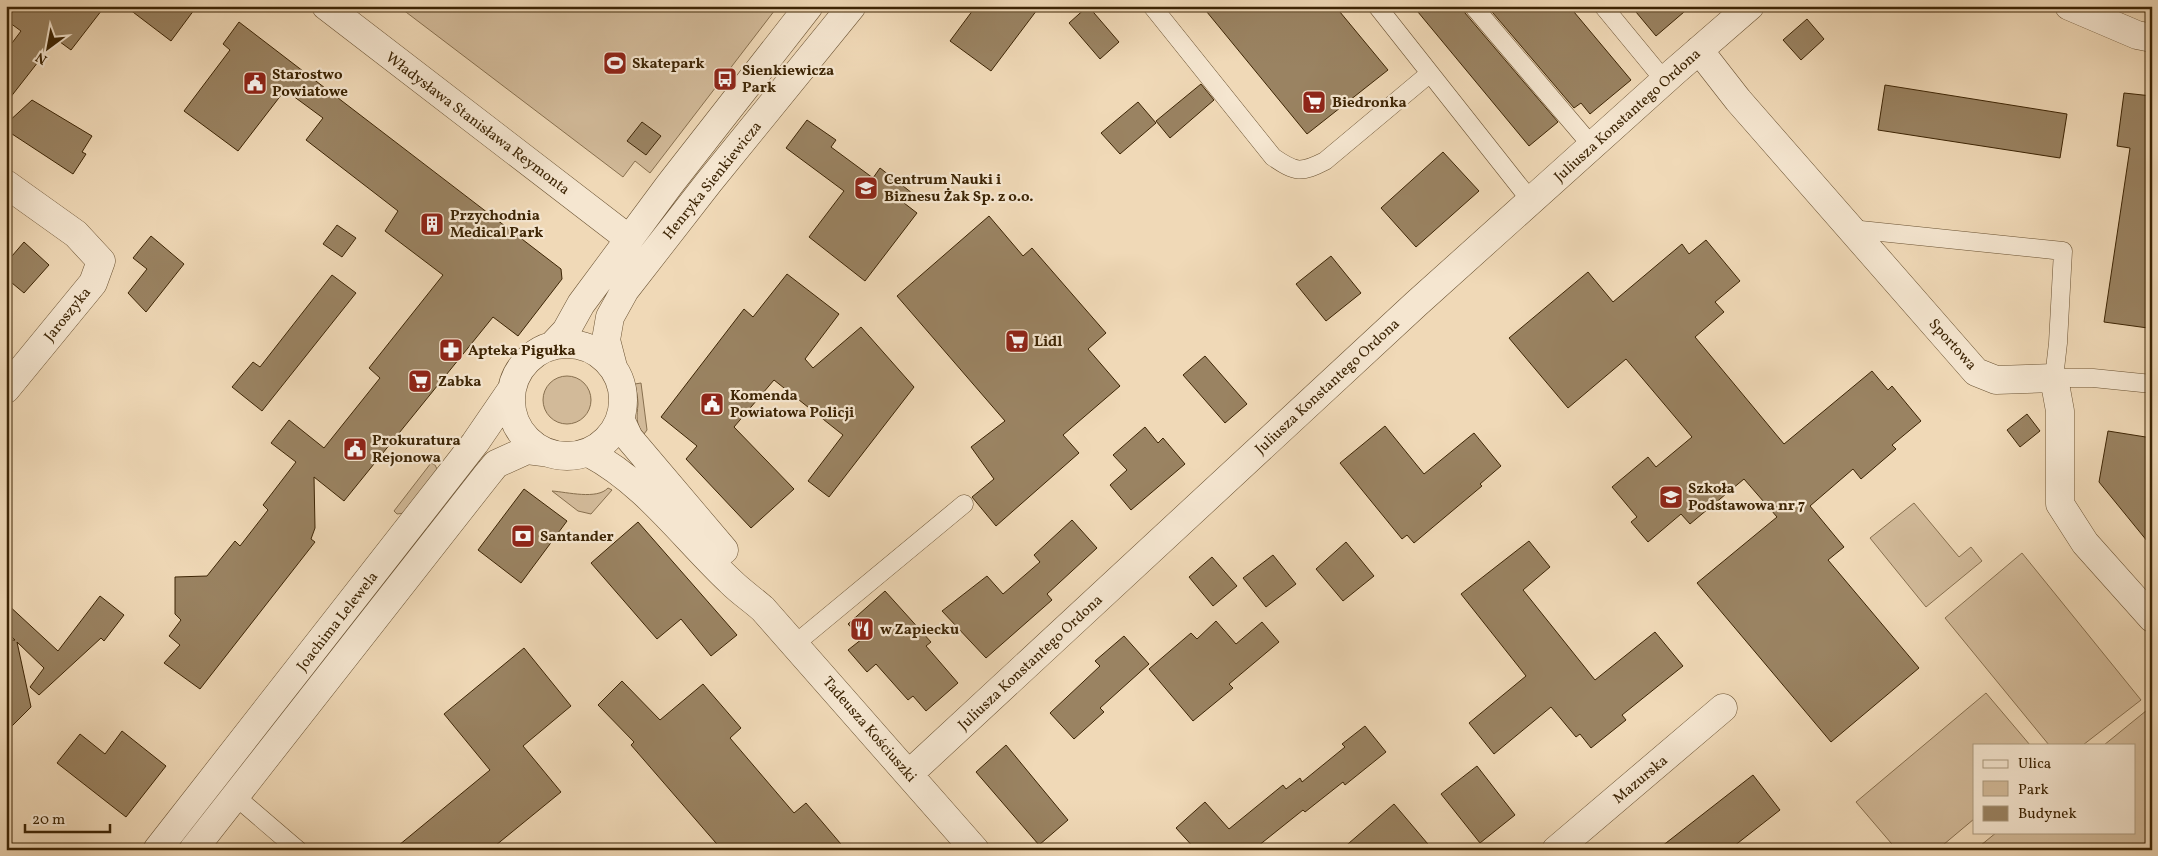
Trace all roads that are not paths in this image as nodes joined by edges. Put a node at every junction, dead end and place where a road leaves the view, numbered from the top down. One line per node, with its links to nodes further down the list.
1 (326, 6): 18 (street, Władysława Stanisława Reymonta)
2 (809, 6): 18 (street, Henryka Sienkiewicza)
3 (852, 6): 20 (street, Henryka Sienkiewicza)
4 (1152, 6): 12 (lane)
5 (1377, 6): 12 (lane)
6 (1473, 6): 14 (lane)
7 (1603, 6): 13 (lane)
8 (1750, 6): 11 (street, Juliusza Konstantego Ordona)
9 (2069, 6): 10 (street)
10 (2152, 38)
11 (1699, 50): 13 (street, Juliusza Konstantego Ordona); 17 (street, Sportowa)
12 (1429, 74): 16 (lane)
13 (1664, 80): 14 (street, Juliusza Konstantego Ordona)
14 (1592, 146): 16 (street, Juliusza Konstantego Ordona)
15 (6, 184): 23 (street, Jaroszyka)
16 (1531, 201): 33 (street, Juliusza Konstantego Ordona)
17 (1850, 229): 21 (street, Sportowa); 21 (lane)
18 (625, 246): 19 (street, Henryka Sienkiewicza)
19 (552, 346): 20 (street); 24 (street)
20 (614, 367): 25 (street)
21 (2054, 378): 22 (lane); 30 (street)
22 (2152, 384)
23 (6, 389)
24 (512, 389): 26 (street); 35 (street, Joachima Lelewela)
25 (621, 421): 27 (street); 29 (street, Tadeusza Kościuszki)
26 (543, 452): 27 (street); 34 (street, Joachima Lelewela)
27 (589, 453): 29 (street, Tadeusza Kościuszki)
28 (964, 504): 31 (lane)
29 (763, 609): 31 (street, Tadeusza Kościuszki)
30 (2152, 618)
31 (795, 644): 33 (street, Tadeusza Kościuszki)
32 (1723, 708): 39 (street, Mazurska)
33 (910, 774): 38 (street, Tadeusza Kościuszki)
34 (235, 796): 36 (street, Joachima Lelewela); 37 (lane)
35 (157, 850)
36 (193, 850)
37 (298, 850)
38 (975, 850)
39 (1556, 850)

